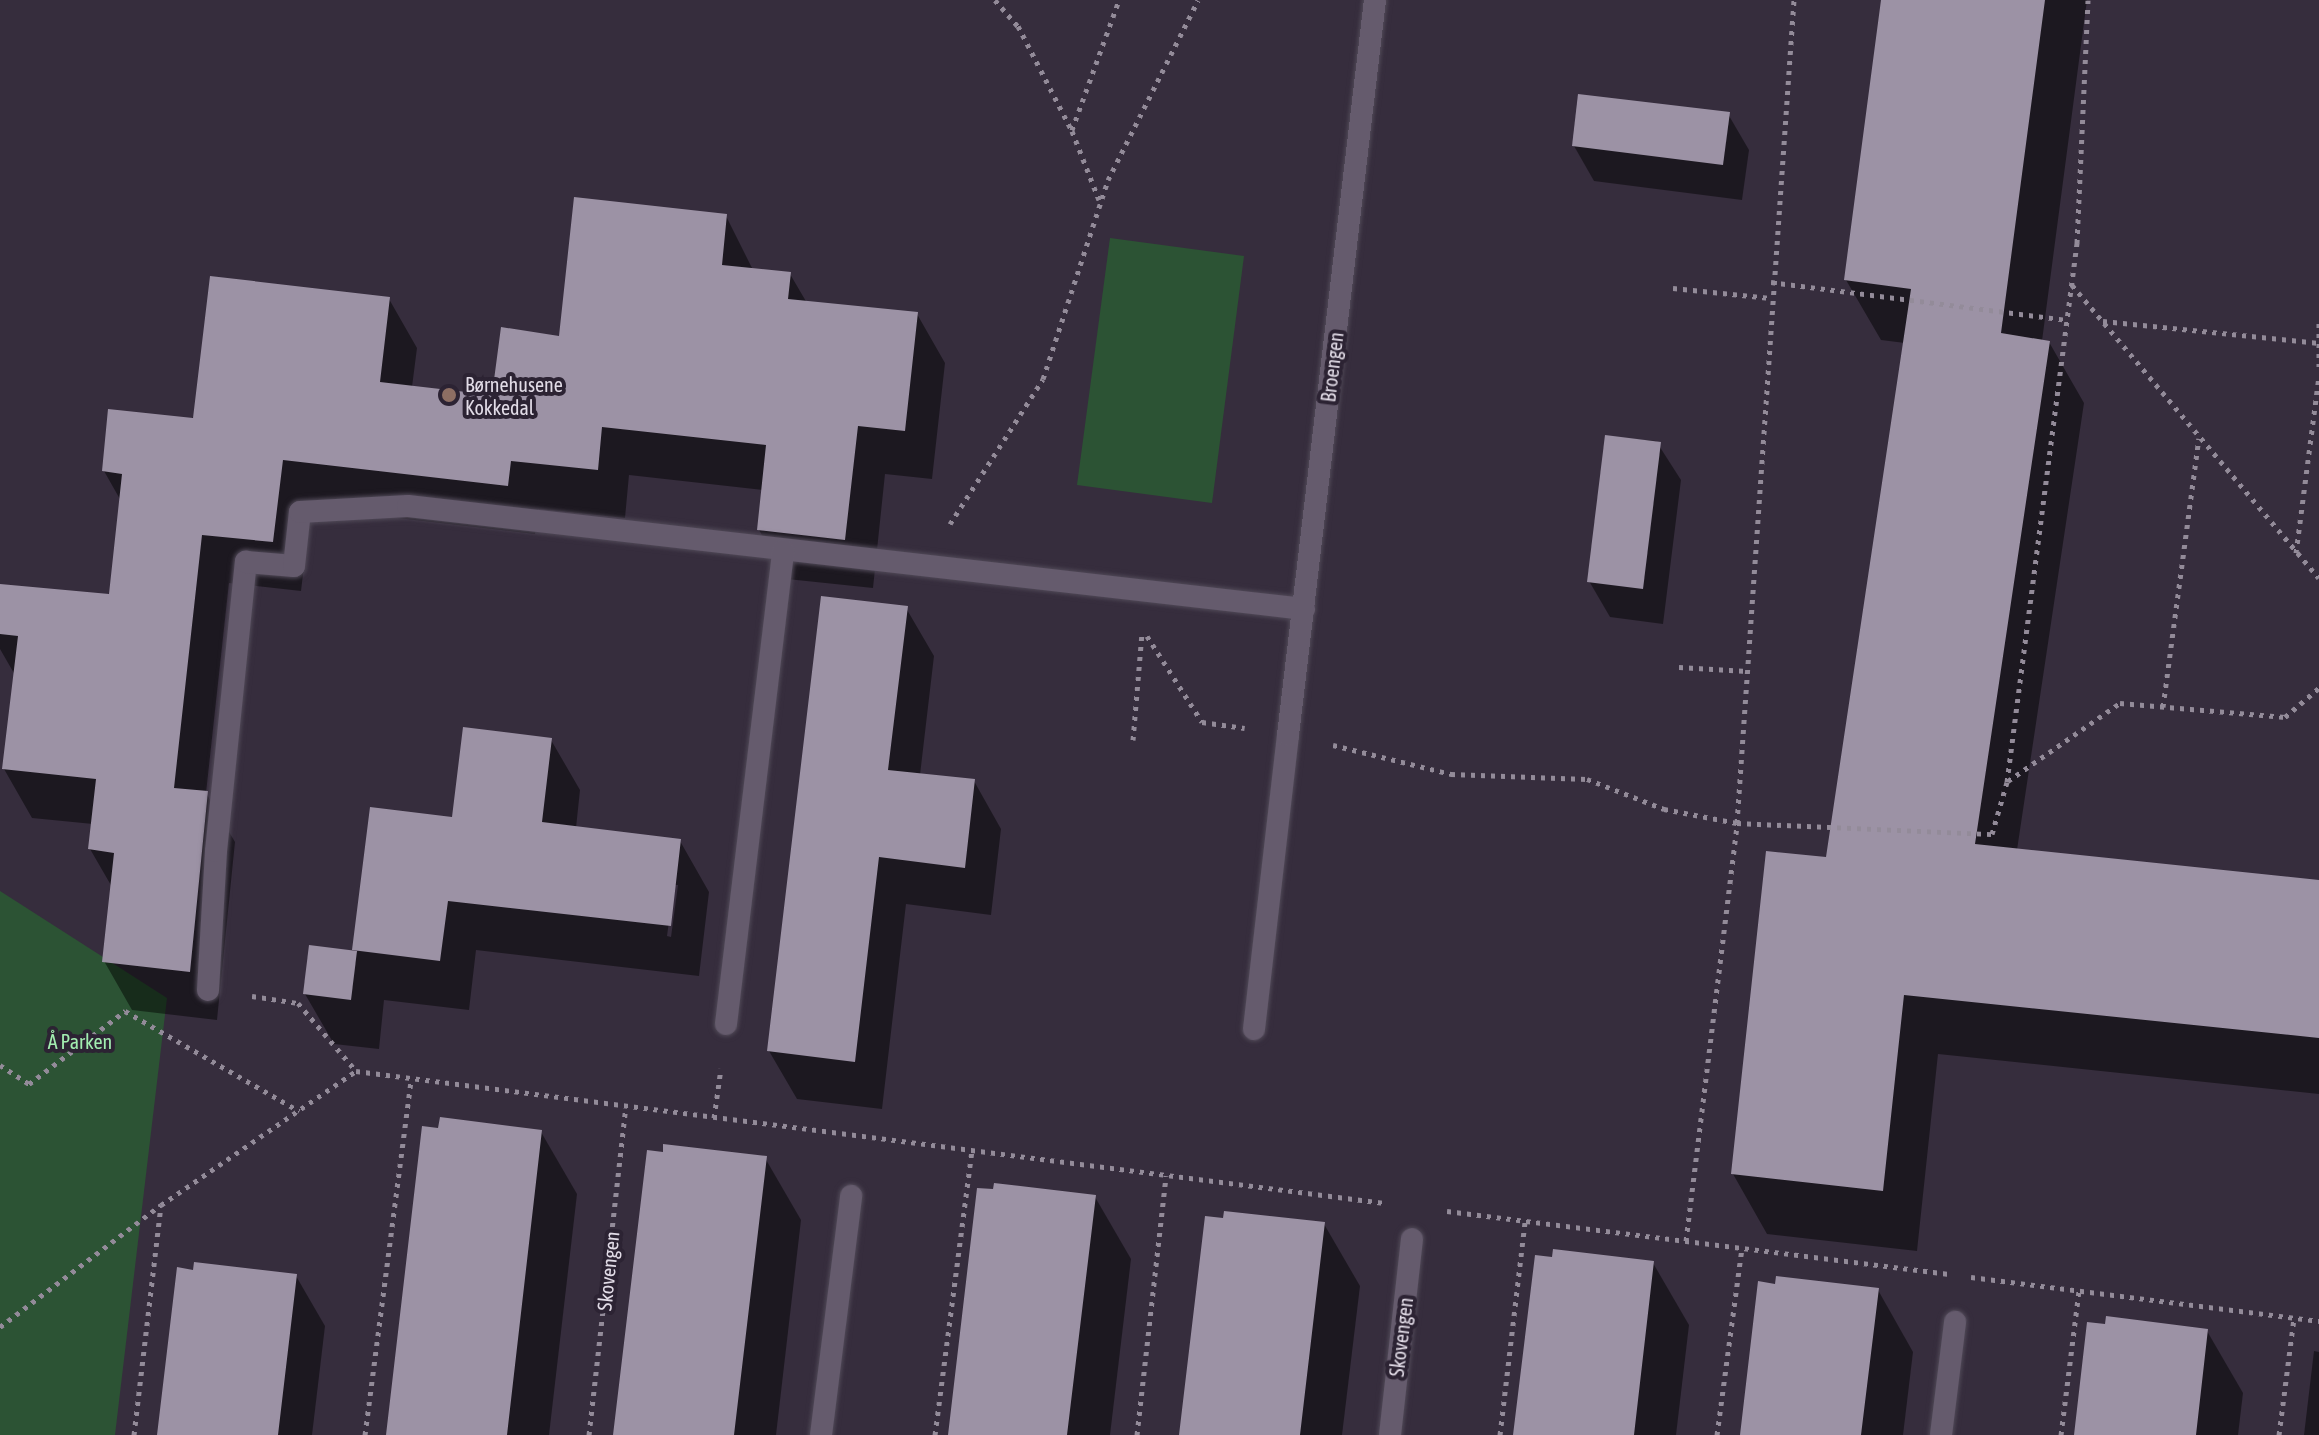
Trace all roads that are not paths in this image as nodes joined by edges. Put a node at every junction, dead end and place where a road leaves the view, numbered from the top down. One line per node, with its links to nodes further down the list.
1 (1375, 0): 3 (street, Broengen)
2 (783, 550): 3 (street); 4 (street); 5 (street)
3 (1304, 609): 6 (street, Broengen)
4 (208, 990)
5 (726, 1024)
6 (1254, 1029)
7 (851, 1196): 10 (street)
8 (1412, 1239): 11 (street, Skovengen)
9 (1955, 1322): 12 (street)
10 (821, 1435)
11 (1390, 1435)
12 (1941, 1435)

